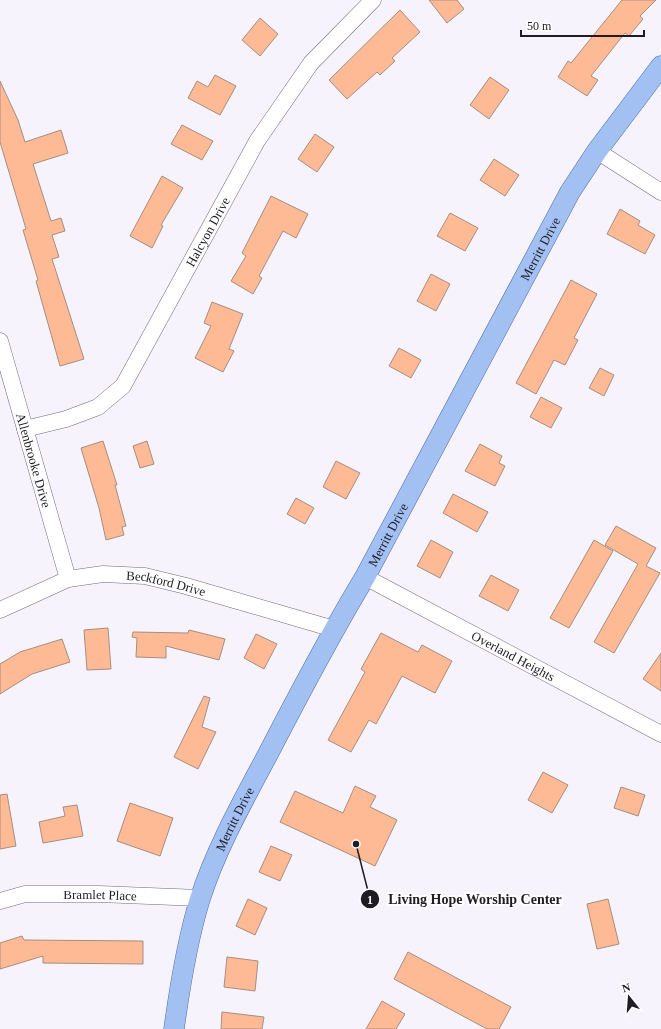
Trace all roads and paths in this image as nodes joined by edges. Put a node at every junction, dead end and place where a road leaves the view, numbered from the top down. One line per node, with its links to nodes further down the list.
1 (373, 0): 7 (street, Halcyon Drive)
2 (661, 66): 3 (main road, Merritt Drive)
3 (597, 151): 4 (street); 8 (main road, Merritt Drive)
4 (661, 192)
5 (0, 341): 6 (street, Allenbrooke Drive)
6 (4, 371): 7 (street, Allenbrooke Drive)
7 (24, 430): 9 (street, Allenbrooke Drive)
8 (365, 577): 11 (main road, Merritt Drive); 12 (street, Overland Heights)
9 (68, 579): 10 (street, Beckford Drive); 11 (street, Beckford Drive)
10 (0, 610)
11 (334, 629): 13 (main road, Merritt Drive)
12 (661, 734)
13 (200, 898): 14 (street, Bramlet Place); 15 (main road, Merritt Drive)
14 (0, 901)
15 (174, 1029)

